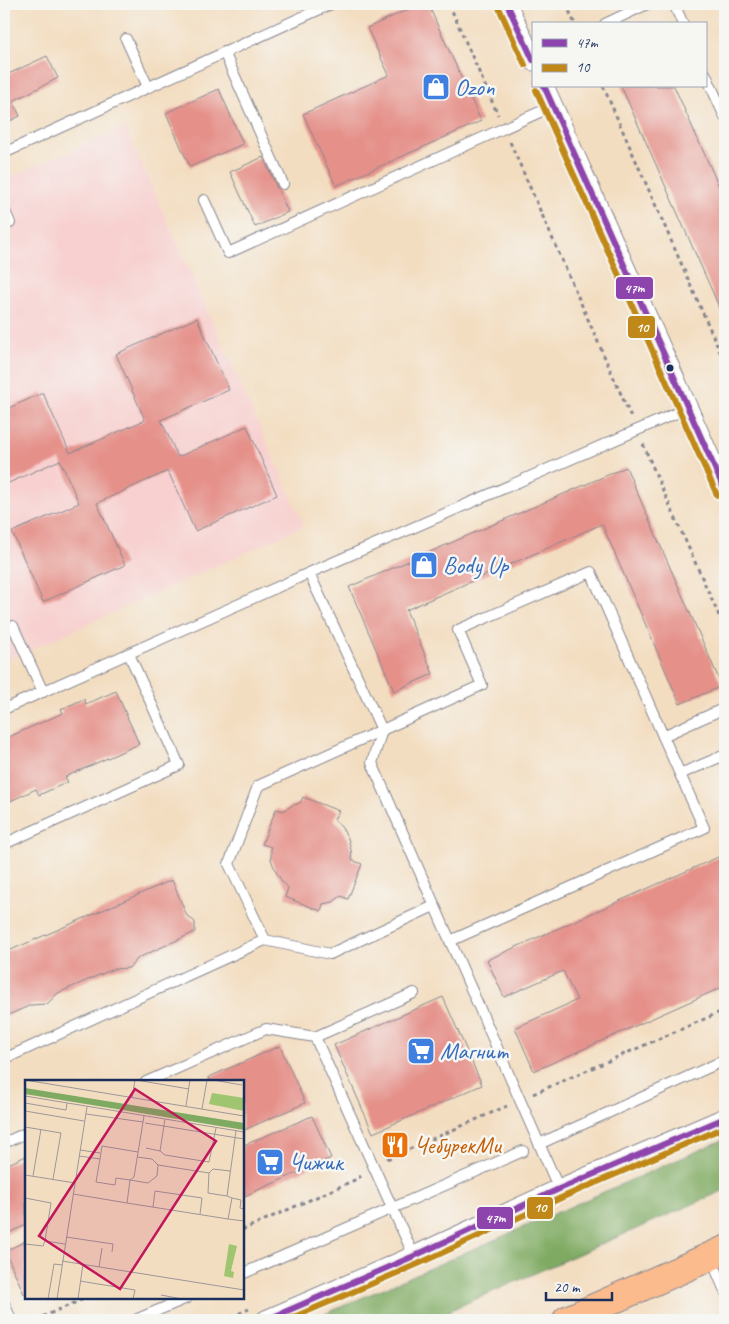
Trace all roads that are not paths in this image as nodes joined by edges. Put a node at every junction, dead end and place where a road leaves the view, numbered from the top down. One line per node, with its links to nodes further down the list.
1 (331, 4): 8 (lane)
2 (507, 4): 9 (street)
3 (647, 4): 5 (lane)
4 (674, 4): 6 (lane)
5 (609, 22)
6 (682, 22)
7 (126, 39): 11 (lane)
8 (224, 52): 11 (lane); 16 (lane)
9 (532, 59)
10 (706, 75): 14 (lane)
11 (148, 87): 15 (lane)
12 (545, 88): 13 (street)
13 (553, 106): 17 (lane); 20 (street)
14 (725, 117)
15 (4, 153)
16 (283, 184)
17 (204, 200)
18 (4, 208): 19 (lane)
19 (10, 223)
20 (688, 408): 21 (street); 22 (lane)
21 (724, 486)
22 (309, 573): 24 (lane); 28 (lane)
23 (13, 626): 25 (lane)
24 (129, 654): 25 (lane); 32 (lane)
25 (43, 692): 27 (lane)
26 (725, 708): 29 (lane)
27 (4, 709)
28 (382, 730): 29 (lane); 33 (lane); 34 (lane)
29 (662, 736): 31 (lane)
30 (725, 755): 31 (lane)
31 (680, 774): 35 (lane)
32 (4, 844)
33 (434, 906): 34 (lane); 35 (lane)
34 (265, 940): 38 (lane)
35 (450, 941): 44 (lane)
36 (414, 993): 37 (lane)
37 (314, 1037): 40 (lane); 47 (lane)
38 (4, 1058)
39 (725, 1060): 44 (lane)
40 (151, 1080)
41 (725, 1118): 46 (street)
42 (25, 1133): 43 (lane)
43 (4, 1143)
44 (540, 1144): 46 (lane)
45 (523, 1152): 47 (lane)
46 (559, 1189): 49 (street)
47 (393, 1208): 49 (lane); 50 (lane)
48 (718, 1254): 51 (lane); 57 (main road)
49 (414, 1256): 56 (street)
50 (244, 1273)
51 (725, 1291)
52 (185, 1299): 55 (lane)
53 (4, 1303): 54 (lane)
54 (11, 1320)
55 (135, 1320)
56 (266, 1320)
57 (567, 1320)

